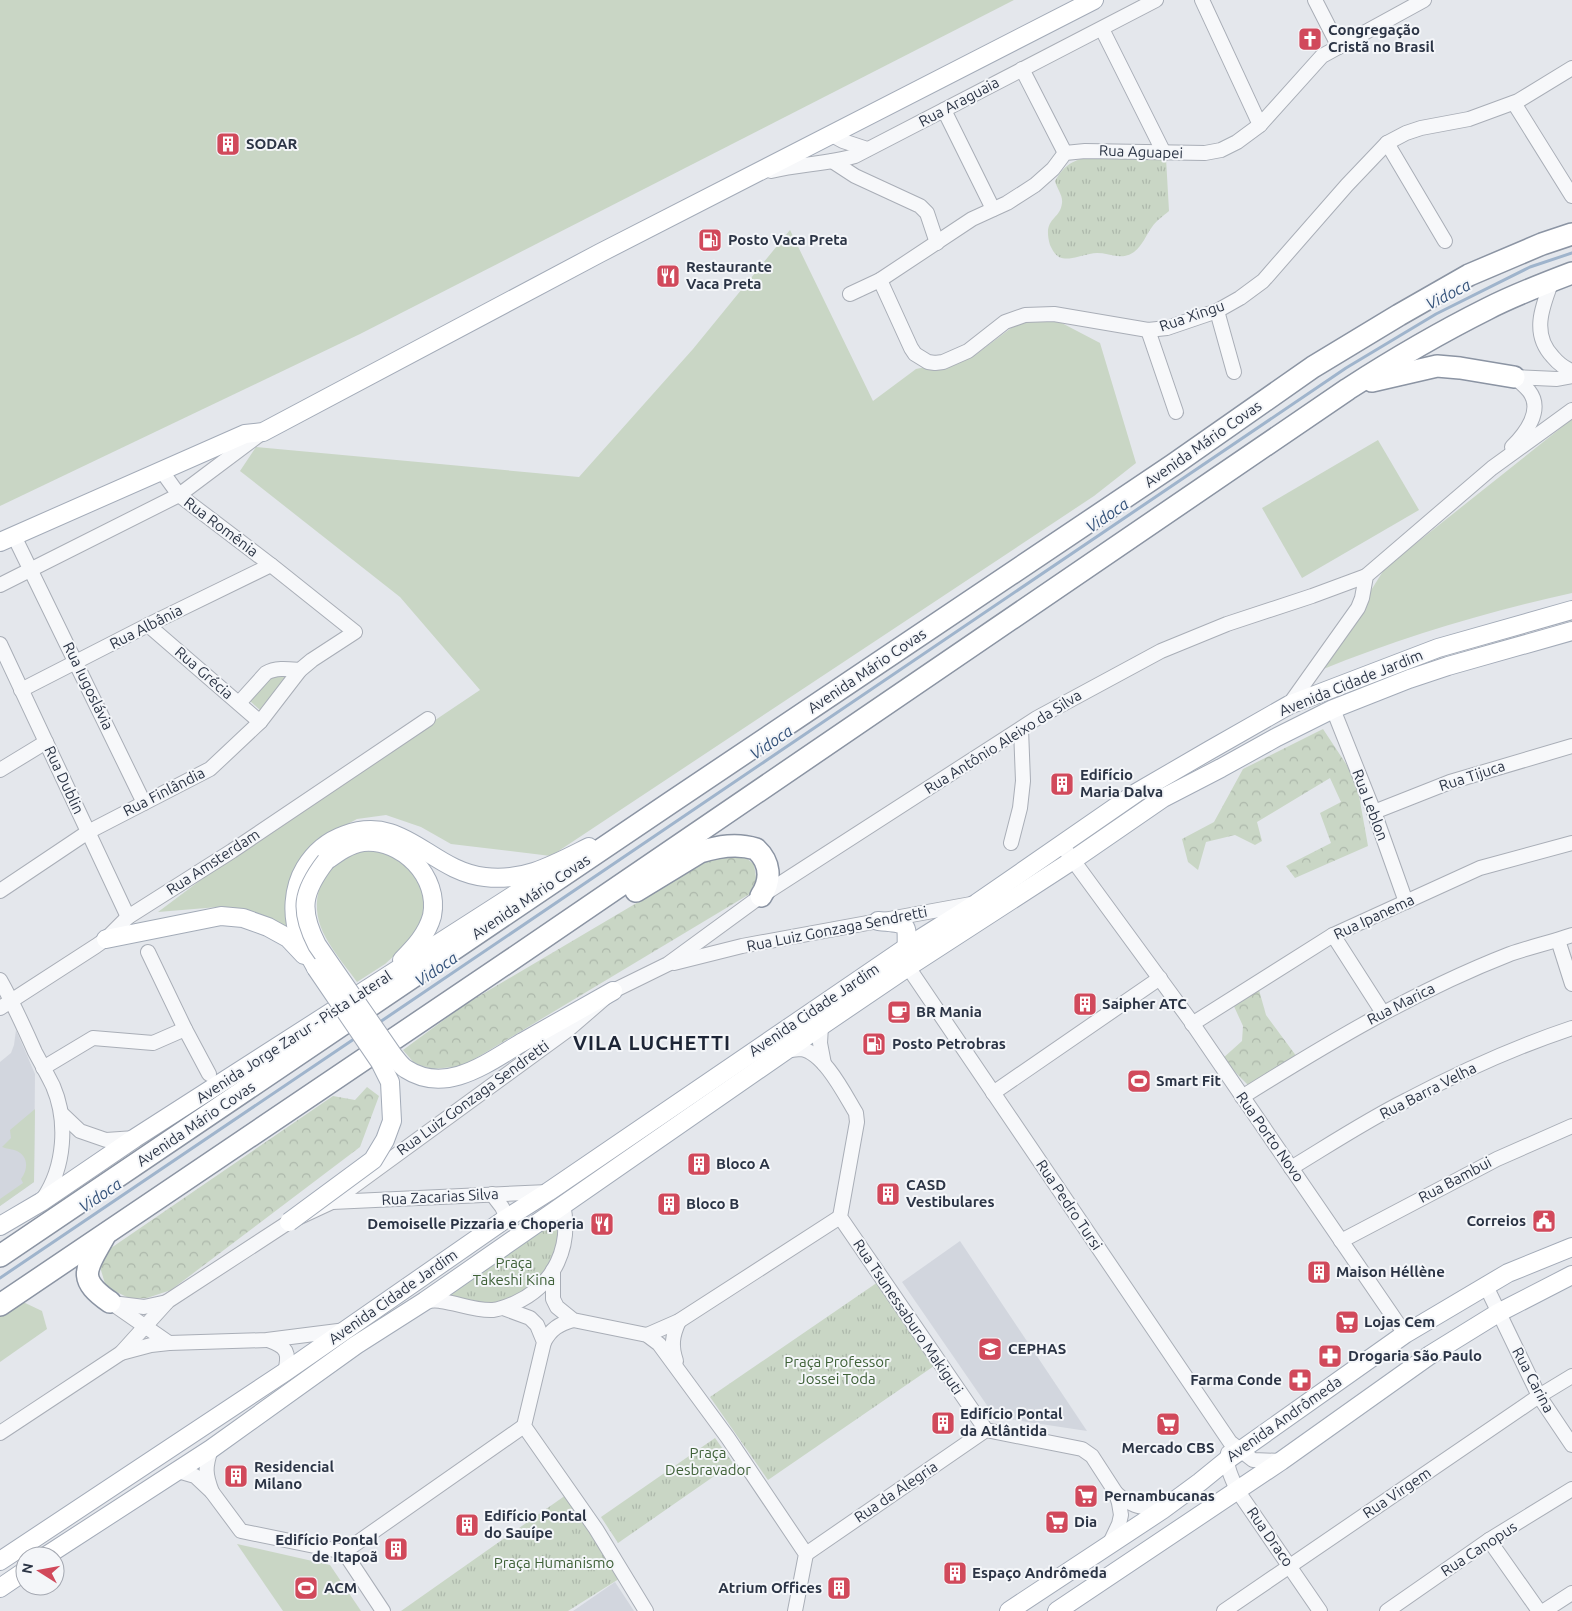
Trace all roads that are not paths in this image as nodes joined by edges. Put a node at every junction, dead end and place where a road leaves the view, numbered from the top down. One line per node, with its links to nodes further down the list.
1 (1094, 0): 13 (main road)
2 (1156, 0): 6 (street, Rua Araguaia)
3 (1202, 0): 12 (street)
4 (1315, 0): 7 (street)
5 (1424, 0): 7 (street, Rua Aguapei)
6 (1102, 29): 9 (street, Rua Araguaia); 17 (street)
7 (1339, 47): 12 (street, Rua Aguapei)
8 (1572, 68): 10 (street, Rua Xingu)
9 (1022, 69): 11 (street, Rua Araguaia); 16 (street)
10 (1514, 103): 14 (street, Rua Xingu); 20 (street)
11 (944, 110): 15 (street, Rua Araguaia); 21 (street)
12 (1260, 125): 17 (street, Rua Aguapei)
13 (832, 135): 15 (street); 19 (main road)
14 (1387, 143): 23 (street); 28 (street, Rua Xingu)
15 (867, 149): 18 (street, Rua Araguaia)
16 (1065, 153): 17 (street, Rua Aguapei); 21 (street)
17 (1164, 153)
18 (832, 161): 19 (street, Rua Araguaia); 24 (street)
19 (751, 176): 37 (main road)
20 (1572, 196)
21 (993, 209): 24 (street)
22 (1572, 234): 64 (highway, Avenida Mário Covas)
23 (1445, 241)
24 (937, 243): 26 (street)
25 (1562, 277): 30 (street); 34 (highway)
26 (880, 280): 27 (street); 29 (street, Rua Xingu)
27 (850, 294)
28 (1217, 311): 29 (street, Rua Xingu); 31 (street)
29 (1148, 330): 36 (street)
30 (1572, 371)
31 (1234, 372)
32 (1572, 376): 33 (street)
33 (1514, 377): 34 (highway); 38 (street)
34 (1348, 389): 84 (highway)
35 (1572, 410): 38 (street)
36 (1176, 412)
37 (263, 432): 39 (main road); 40 (street)
38 (1492, 468): 44 (street)
39 (161, 470): 40 (street, Rua Romênia); 41 (main road)
40 (179, 495): 42 (street, Rua Romênia); 43 (street)
41 (7, 539): 43 (street, Rua Iugoslávia)
42 (271, 565): 47 (street, Rua Albânia); 49 (street, Rua Romênia)
43 (31, 570): 45 (street); 51 (street, Rua Iugoslávia)
44 (1366, 576): 55 (street); 59 (street, Rua Antônio Aleixo da Silva)
45 (0, 585)
46 (1572, 610): 55 (main road, Avenida Cidade Jardim)
47 (148, 625): 51 (street, Rua Albânia); 54 (street, Rua Grécia)
48 (1572, 631): 56 (main road, Avenida Cidade Jardim)
49 (355, 632): 52 (street, Rua Finlândia)
50 (0, 644): 53 (street, Rua Dublin)
51 (76, 662): 53 (street, Rua Albânia); 63 (street, Rua Iugoslávia)
52 (300, 670): 54 (street); 58 (street, Rua Finlândia)
53 (22, 690): 60 (street, Rua Dublin)
54 (239, 703): 58 (street, Rua Grécia)
55 (1289, 705): 69 (main road, Avenida Cidade Jardim)
56 (1333, 709): 65 (street, Rua Leblon); 71 (main road, Avenida Cidade Jardim)
57 (428, 719): 76 (street, Rua Amsterdam)
58 (260, 722): 63 (street, Rua Finlândia)
59 (1021, 729): 67 (street); 73 (street, Rua Antônio Aleixo da Silva)
60 (46, 742): 62 (street); 66 (street, Rua Dublin)
61 (1572, 746): 65 (street, Rua Tijuca)
62 (0, 770)
63 (144, 802): 66 (street, Rua Finlândia)
64 (670, 803): 70 (highway); 121 (highway, Avenida Mário Covas)
65 (1374, 812): 74 (street, Rua Leblon)
66 (88, 832): 72 (street, Rua Finlândia); 76 (street, Rua Dublin)
67 (1012, 843)
68 (1572, 843): 74 (street, Rua Ipanema)
69 (1062, 844): 71 (street, Rua Porto Novo); 75 (main road, Avenida Cidade Jardim)
70 (589, 847): 87 (main road); 91 (main road, Avenida Jorge Zarur - Pista Lateral)
71 (1073, 860): 86 (main road, Avenida Cidade Jardim); 88 (street, Rua Porto Novo)
72 (0, 891)
73 (761, 896): 84 (highway); 85 (street, Rua Antônio Aleixo da Silva)
74 (1406, 902): 78 (street, Rua Ipanema)
75 (977, 903): 77 (street, Rua Luiz Gonzaga Sendretti); 82 (main road, Avenida Cidade Jardim)
76 (128, 917): 80 (street, Rua Amsterdam)
77 (878, 921): 82 (main road); 85 (street, Rua Luiz Gonzaga Sendretti)
78 (1333, 935): 94 (street); 95 (street, Rua Ipanema)
79 (1572, 935): 81 (street, Rua Marica)
80 (106, 939): 87 (main road); 93 (street, Rua Amsterdam)
81 (1558, 940): 90 (street); 94 (street, Rua Marica)
82 (907, 947): 86 (main road); 109 (main road, Avenida Cidade Jardim)
83 (148, 952): 97 (street)
84 (505, 964): 118 (highway)
85 (668, 964): 92 (street, Rua Luiz Gonzaga Sendretti)
86 (908, 967): 96 (main road, Avenida Cidade Jardim); 103 (street, Rua Pedro Tursi)
87 (316, 968): 116 (main road, bridge)
88 (1160, 978): 95 (street, Rua Porto Novo); 103 (street)
89 (0, 980): 93 (street)
90 (1572, 984)
91 (372, 987): 92 (main road, bridge); 107 (main road, Avenida Jorge Zarur - Pista Lateral)
92 (613, 992): 112 (street, Rua Luiz Gonzaga Sendretti)
93 (6, 1004): 101 (street)
94 (1383, 1012): 104 (street, Rua Marica)
95 (1192, 1024): 104 (street, Rua Porto Novo)
96 (821, 1026): 99 (main road, Avenida Cidade Jardim); 100 (street)
97 (185, 1028): 101 (street); 102 (street)
98 (1572, 1028): 108 (street, Rua Barra Velha)
99 (789, 1050): 100 (street); 113 (main road, Avenida Cidade Jardim)
100 (824, 1064): 115 (street)
101 (43, 1068): 105 (street)
102 (209, 1074)
103 (993, 1093): 151 (street, Rua Pedro Tursi)
104 (1242, 1097): 108 (street, Rua Porto Novo)
105 (61, 1113): 107 (street); 111 (street)
106 (1572, 1126): 119 (street, Rua Bambui)
107 (135, 1138): 111 (main road, Avenida Jorge Zarur - Pista Lateral)
108 (1291, 1168): 119 (street, Rua Porto Novo)
109 (548, 1192): 110 (street, Rua Zacarias Silva); 114 (main road, Avenida Cidade Jardim)
110 (492, 1194): 112 (street, Rua Zacarias Silva); 114 (street)
111 (41, 1202): 117 (main road, Avenida Jorge Zarur - Pista Lateral)
112 (332, 1202): 116 (street)
113 (563, 1204): 122 (street); 125 (main road, Avenida Cidade Jardim)
114 (506, 1218): 134 (main road, Avenida Cidade Jardim)
115 (840, 1218): 132 (street); 147 (street, Rua Tsunessaburo Makiguti)
116 (289, 1222): 127 (street)
117 (0, 1226)
118 (106, 1234): 126 (highway); 128 (highway)
119 (1341, 1241): 135 (street, Rua Porto Novo)
120 (1572, 1247): 124 (main road, Avenida Andrômeda)
121 (0, 1256)
122 (553, 1270): 129 (street); 131 (street)
123 (1572, 1275): 130 (main road)
124 (1486, 1286): 130 (street, Rua Carina); 135 (main road, Avenida Andrômeda)
125 (425, 1301): 129 (street); 140 (main road, Avenida Cidade Jardim)
126 (110, 1302): 127 (street); 133 (street)
127 (168, 1302): 133 (street)
128 (0, 1305)
129 (503, 1308): 138 (street)
130 (1498, 1313): 145 (street, Rua Carina); 152 (main road)
131 (573, 1320): 136 (street); 138 (street)
132 (679, 1321): 136 (street); 142 (street)
133 (145, 1326): 139 (street); 141 (street)
134 (345, 1330): 137 (street); 140 (street); 143 (main road, Avenida Cidade Jardim)
135 (1405, 1334): 151 (main road, Avenida Andrômeda)
136 (647, 1335): 142 (street)
137 (267, 1340): 139 (street); 143 (street)
138 (544, 1342): 146 (street)
139 (169, 1343): 141 (street)
140 (356, 1345): 150 (main road, Avenida Cidade Jardim)
141 (121, 1353): 148 (street)
142 (680, 1371): 165 (street)
143 (284, 1372): 166 (main road, Avenida Cidade Jardim)
144 (1572, 1376): 145 (street, Rua Virgem)
145 (1539, 1396): 149 (street, Rua Carina); 167 (street, Rua Virgem)
146 (524, 1426): 164 (street); 172 (street)
147 (986, 1430): 158 (street); 165 (street, Rua da Alegria)
148 (0, 1433)
149 (1572, 1445)
150 (211, 1449): 153 (main road, Avenida Cidade Jardim); 157 (street)
151 (1232, 1451): 152 (street); 154 (main road, Avenida Andrômeda); 156 (street, Rua Draco)
152 (1281, 1461): 156 (main road)
153 (178, 1471): 157 (street); 163 (main road, Avenida Cidade Jardim)
154 (1200, 1482): 159 (main road, Avenida Andrômeda); 160 (main road)
155 (1572, 1489): 161 (street, Rua Canopus)
156 (1237, 1490): 160 (main road); 167 (street, Rua Draco)
157 (212, 1492): 164 (street)
158 (1116, 1493): 159 (street); 162 (street)
159 (1162, 1510): 162 (main road, Avenida Andrômeda)
160 (1209, 1510): 175 (main road)
161 (1489, 1540): 178 (street, Rua Canopus); 179 (street)
162 (1110, 1544): 174 (main road, Avenida Andrômeda)
163 (62, 1546)
164 (344, 1552): 171 (street)
165 (806, 1554): 173 (street)
166 (0, 1561)
167 (1290, 1566): 176 (street, Rua Virgem); 177 (street, Rua Draco)
168 (15, 1578): 169 (main road)
169 (0, 1588)
170 (1572, 1593): 180 (street)
171 (383, 1611)
172 (646, 1611)
173 (795, 1611)
174 (1008, 1611)
175 (1056, 1611)
176 (1224, 1611)
177 (1320, 1611)
178 (1387, 1611)
179 (1539, 1611)
180 (1544, 1611)

